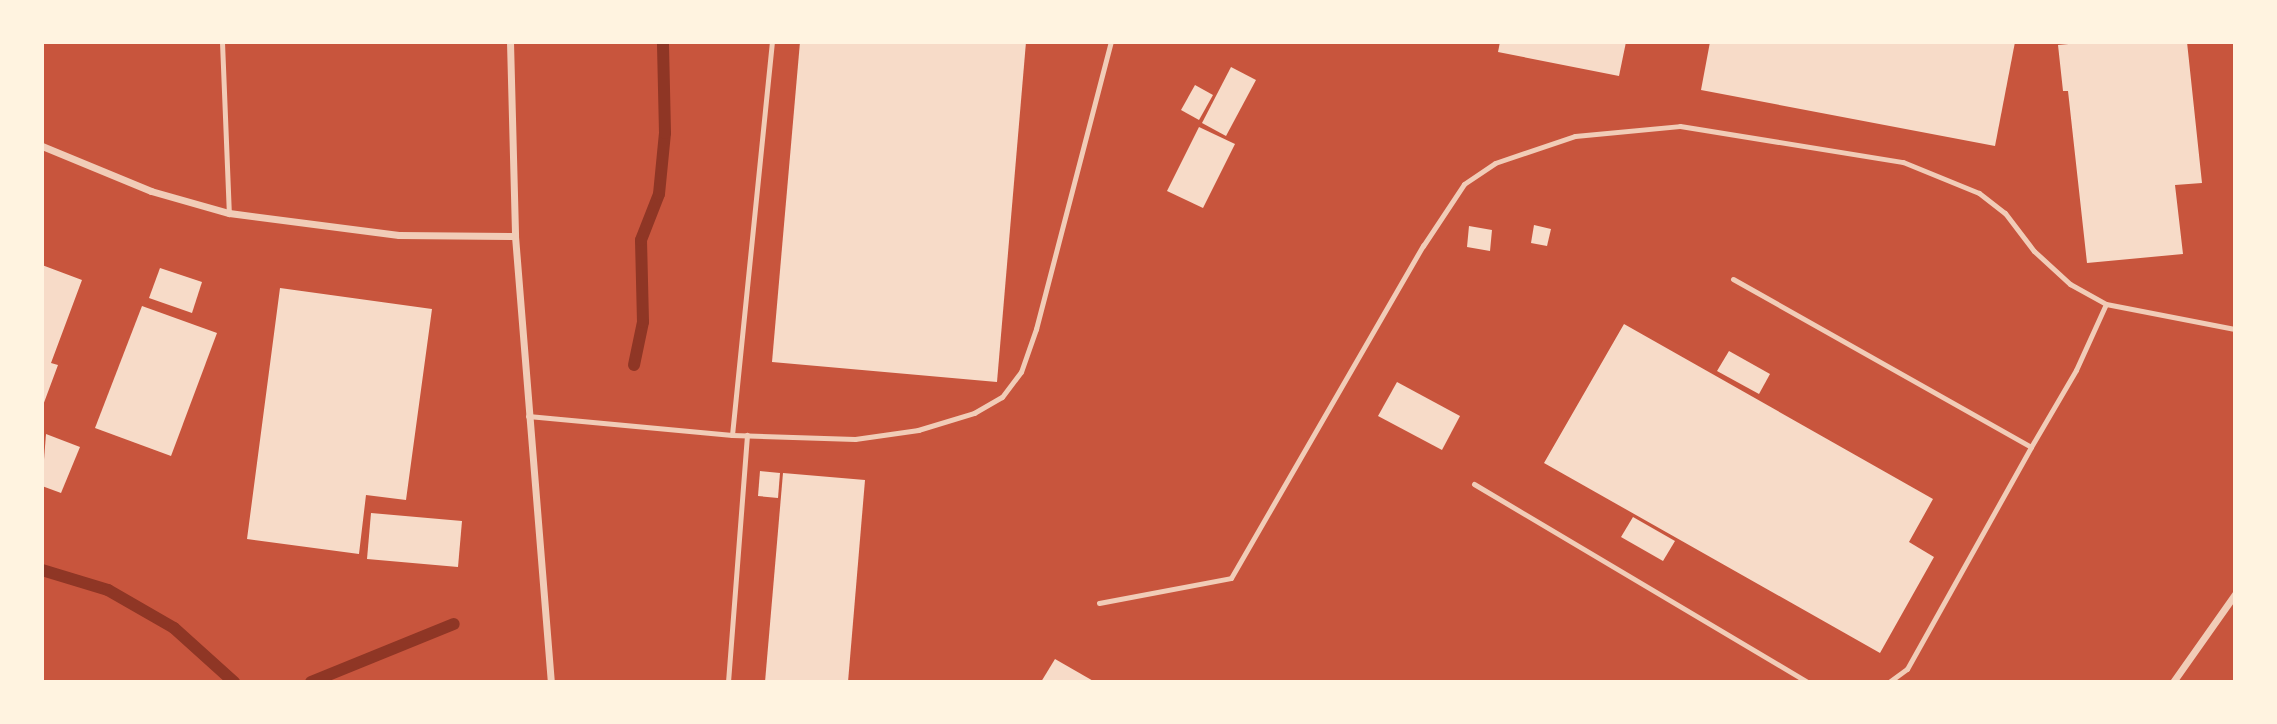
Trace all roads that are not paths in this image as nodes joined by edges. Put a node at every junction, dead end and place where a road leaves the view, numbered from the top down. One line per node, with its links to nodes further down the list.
1 (222, 42): 6 (lane)
2 (510, 42): 7 (street)
3 (772, 42): 12 (lane)
4 (1111, 42): 13 (lane)
5 (42, 146): 6 (street)
6 (229, 213): 7 (street)
7 (515, 236): 11 (street)
8 (1732, 279): 14 (lane)
9 (2106, 304): 10 (lane); 14 (lane); 17 (lane)
10 (2235, 329)
11 (528, 416): 12 (lane); 18 (street)
12 (732, 435): 13 (lane)
13 (747, 435): 19 (lane)
14 (2031, 447): 21 (lane)
15 (1474, 484): 20 (lane)
16 (2235, 594): 22 (street)
17 (1099, 603)
18 (551, 682)
19 (728, 682)
20 (1808, 682)
21 (1889, 682)
22 (2173, 682)

